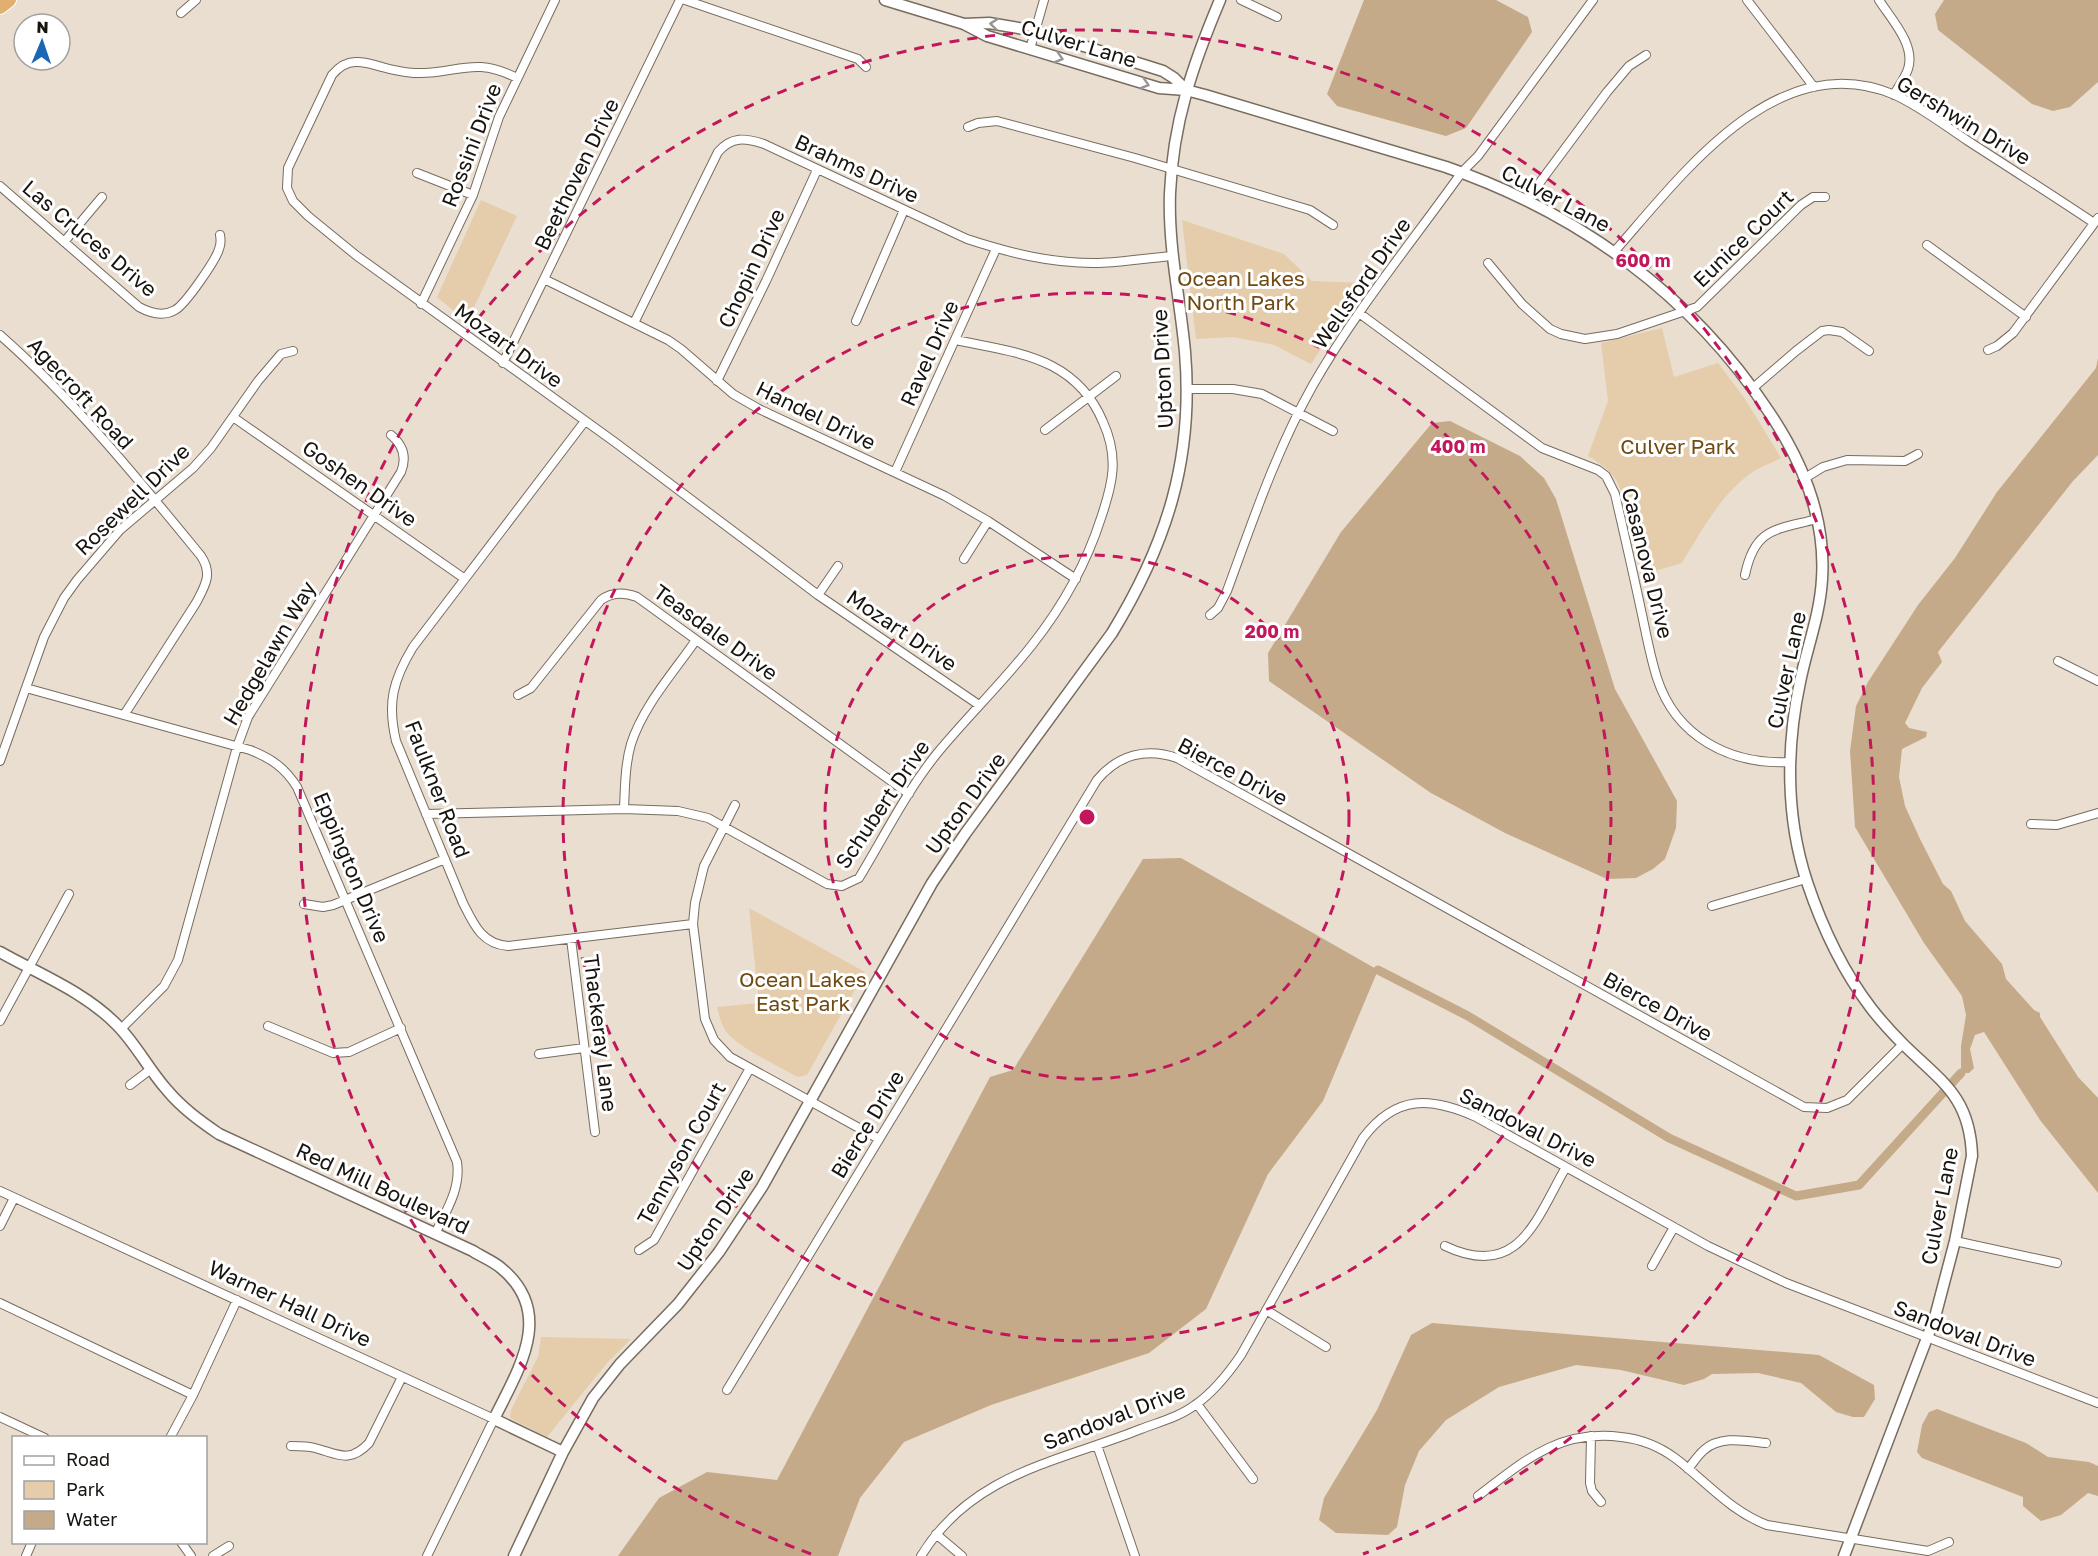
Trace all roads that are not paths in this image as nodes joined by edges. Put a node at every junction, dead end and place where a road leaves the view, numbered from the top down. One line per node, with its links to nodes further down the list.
1 (9, 0): 13 (highway)
2 (196, 0): 14 (street)
3 (555, 0): 21 (street, Rossini Drive)
4 (680, 0): 45 (street, Beethoven Drive)
5 (685, 0): 20 (street)
6 (885, 0): 16 (street, Culver Lane)
7 (1044, 0): 17 (street)
8 (1220, 0): 23 (street, Upton Drive)
9 (1241, 0): 15 (street)
10 (1593, 0): 28 (street, Wellsford Drive)
11 (1747, 0): 22 (street)
12 (1879, 0): 24 (street)
13 (0, 7)
14 (181, 13)
15 (1277, 17)
16 (964, 24): 17 (street, Culver Lane, one-way to 16); 18 (street, Culver Lane)
17 (1036, 31): 18 (street); 23 (street, Culver Lane)
18 (1030, 49): 23 (street, Culver Lane, one-way to 23)
19 (1646, 55): 34 (street)
20 (866, 67)
21 (518, 78): 31 (street, Rossini Drive); 46 (street, Mozart Drive)
22 (1814, 87): 24 (street, Gershwin Drive); 42 (street, Gershwin Drive)
23 (1186, 90): 26 (street, Upton Drive); 28 (street, Culver Lane)
24 (1894, 95): 36 (street, Gershwin Drive)
25 (968, 127): 26 (street)
26 (1172, 168): 37 (street); 43 (street, Upton Drive)
27 (817, 170): 35 (street, Brahms Drive); 51 (street, Brahms Drive); 59 (street, Chopin Drive)
28 (1462, 172): 34 (street, Culver Lane); 48 (street, Wellsford Drive)
29 (417, 173): 31 (street)
30 (0, 186): 39 (street, Las Cruces Drive)
31 (473, 195): 46 (street, Rossini Drive)
32 (102, 197): 39 (street)
33 (1825, 197): 47 (street, Eunice Court)
34 (1526, 201): 42 (street, Culver Lane)
35 (904, 210): 41 (street, Brahms Drive); 50 (street)
36 (2096, 220): 49 (street)
37 (1333, 225)
38 (220, 235): 39 (street, Las Cruces Drive)
39 (64, 242)
40 (1927, 245): 49 (street)
41 (996, 249): 43 (street, Brahms Drive); 53 (street, Ravel Drive)
42 (1614, 252): 47 (street, Culver Lane)
43 (1172, 255): 60 (street, Upton Drive)
44 (1488, 263): 47 (street, Eunice Court)
45 (544, 279): 51 (street, Handel Drive); 57 (street, Beethoven Drive)
46 (422, 304): 57 (street, Mozart Drive)
47 (1688, 312): 61 (street, Culver Lane)
48 (1359, 313): 63 (street, Wellsford Drive); 92 (street, Casanova Drive)
49 (2026, 317): 54 (street)
50 (856, 321)
51 (634, 323): 59 (street, Handel Drive)
52 (0, 335): 72 (street, Agecroft Road)
53 (956, 340): 62 (street, Schubert Drive); 70 (street, Ravel Drive)
54 (1988, 350)
55 (293, 351): 64 (street, Rosewell Drive)
56 (1869, 351): 61 (street)
57 (503, 363): 65 (street, Mozart Drive)
58 (1116, 376): 62 (street)
59 (717, 381): 70 (street, Handel Drive)
60 (1186, 388): 63 (street); 120 (street, Upton Drive)
61 (1753, 388): 71 (street, Culver Lane)
62 (1089, 397): 66 (street); 80 (street, Schubert Drive)
63 (1299, 413): 67 (street); 82 (street, Wellsford Drive)
64 (233, 417): 72 (street, Rosewell Drive); 73 (street, Goshen Drive)
65 (585, 421): 79 (street, Faulkner Road); 81 (street, Mozart Drive)
66 (1046, 430)
67 (1333, 431)
68 (391, 435): 73 (street, Hedgelawn Way)
69 (1918, 454): 71 (street)
70 (895, 472): 75 (street, Handel Drive)
71 (1805, 478): 74 (street, Culver Lane)
72 (155, 500): 86 (street, Rosewell Drive); 89 (street, Agecroft Road)
73 (374, 516): 79 (street, Goshen Drive); 90 (street, Hedgelawn Way)
74 (1817, 519): 78 (street); 92 (street, Culver Lane)
75 (988, 521): 76 (street); 80 (street, Handel Drive)
76 (964, 559)
77 (838, 566): 81 (street)
78 (1745, 575)
79 (465, 579): 97 (street, Faulkner Road)
80 (1076, 579): 88 (street, Schubert Drive)
81 (818, 595): 88 (street, Mozart Drive)
82 (1210, 615)
83 (696, 640): 87 (street, Teasdale Drive); 93 (street, Teasdale Drive); 95 (street)
84 (2058, 661): 85 (street)
85 (2098, 681)
86 (26, 688): 89 (street, Eppington Drive); 91 (street, Rosewell Drive)
87 (518, 696)
88 (979, 705): 93 (street, Schubert Drive)
89 (124, 715): 90 (street, Eppington Drive)
90 (237, 747): 103 (street, Eppington Drive); 113 (street, Hedgelawn Way)
91 (0, 761)
92 (1790, 762): 101 (street, Culver Lane)
93 (909, 794): 99 (street, Schubert Drive)
94 (735, 805): 99 (street)
95 (624, 809): 97 (street, Schubert Drive); 99 (street, Schubert Drive)
96 (2098, 813): 98 (street)
97 (426, 814): 100 (street, Faulkner Road)
98 (2031, 824)
99 (724, 826): 106 (street)
100 (445, 859): 103 (street); 107 (street, Faulkner Road)
101 (1806, 879): 105 (street); 114 (street, Culver Lane)
102 (69, 894): 109 (street)
103 (346, 899): 104 (street); 112 (street, Eppington Drive)
104 (304, 904)
105 (1712, 906)
106 (693, 924): 107 (street, Faulkner Road); 117 (street)
107 (571, 939): 115 (street, Thackeray Lane)
108 (0, 952): 109 (street, Red Mill Boulevard)
109 (29, 968): 110 (street); 113 (street, Red Mill Boulevard)
110 (0, 1021)
111 (268, 1026): 112 (street)
112 (401, 1028): 128 (street, Eppington Drive)
113 (121, 1029): 118 (street, Red Mill Boulevard)
114 (1904, 1044): 122 (street, Bierce Drive); 129 (street, Culver Lane)
115 (584, 1048): 116 (street); 121 (street, Thackeray Lane)
116 (539, 1054)
117 (750, 1068): 120 (street); 131 (street, Tennyson Court)
118 (151, 1069): 119 (street); 128 (street, Red Mill Boulevard)
119 (130, 1085)
120 (810, 1102): 122 (street); 152 (street, Upton Drive)
121 (595, 1132)
122 (879, 1139): 140 (street, Bierce Drive)
123 (1566, 1167): 127 (street, Sandoval Drive); 130 (street); 136 (street, Sandoval Drive)
124 (0, 1191): 125 (street, Warner Hall Drive)
125 (14, 1198): 126 (street); 134 (street, Warner Hall Drive)
126 (0, 1227)
127 (1674, 1227): 133 (street); 137 (street, Sandoval Drive)
128 (435, 1234): 145 (street, Red Mill Boulevard)
129 (1955, 1241): 132 (street); 137 (street, Culver Lane)
130 (1445, 1246)
131 (639, 1250)
132 (2057, 1263)
133 (1652, 1266)
134 (237, 1300): 139 (street, Warner Hall Drive); 141 (street)
135 (0, 1303): 141 (street)
136 (1266, 1310): 138 (street); 143 (street, Sandoval Drive)
137 (1928, 1338): 142 (street, Sandoval Drive); 158 (street, Culver Lane)
138 (1326, 1347)
139 (402, 1377): 145 (street, Warner Hall Drive); 151 (street)
140 (726, 1390)
141 (193, 1395): 147 (street)
142 (2098, 1403)
143 (1197, 1404): 150 (street, Sandoval Drive); 154 (street)
144 (0, 1417): 146 (street)
145 (494, 1419): 152 (street, Warner Hall Drive); 162 (street, Red Mill Boulevard)
146 (43, 1436)
147 (171, 1436)
148 (1591, 1436): 153 (street); 155 (street); 156 (street)
149 (1766, 1443): 153 (street)
150 (1097, 1445): 157 (street, Sandoval Drive); 166 (street)
151 (291, 1446)
152 (563, 1452): 163 (street, Upton Drive)
153 (1688, 1469): 158 (street)
154 (1253, 1479)
155 (1478, 1496)
156 (1600, 1502)
157 (936, 1534): 164 (street, Sandoval Drive); 165 (street)
158 (1849, 1539): 159 (street); 167 (street, Culver Lane)
159 (1948, 1542)
160 (228, 1546): 161 (street)
161 (213, 1556)
162 (427, 1556)
163 (514, 1556)
164 (921, 1556)
165 (962, 1556)
166 (1135, 1556)
167 (1844, 1556)

